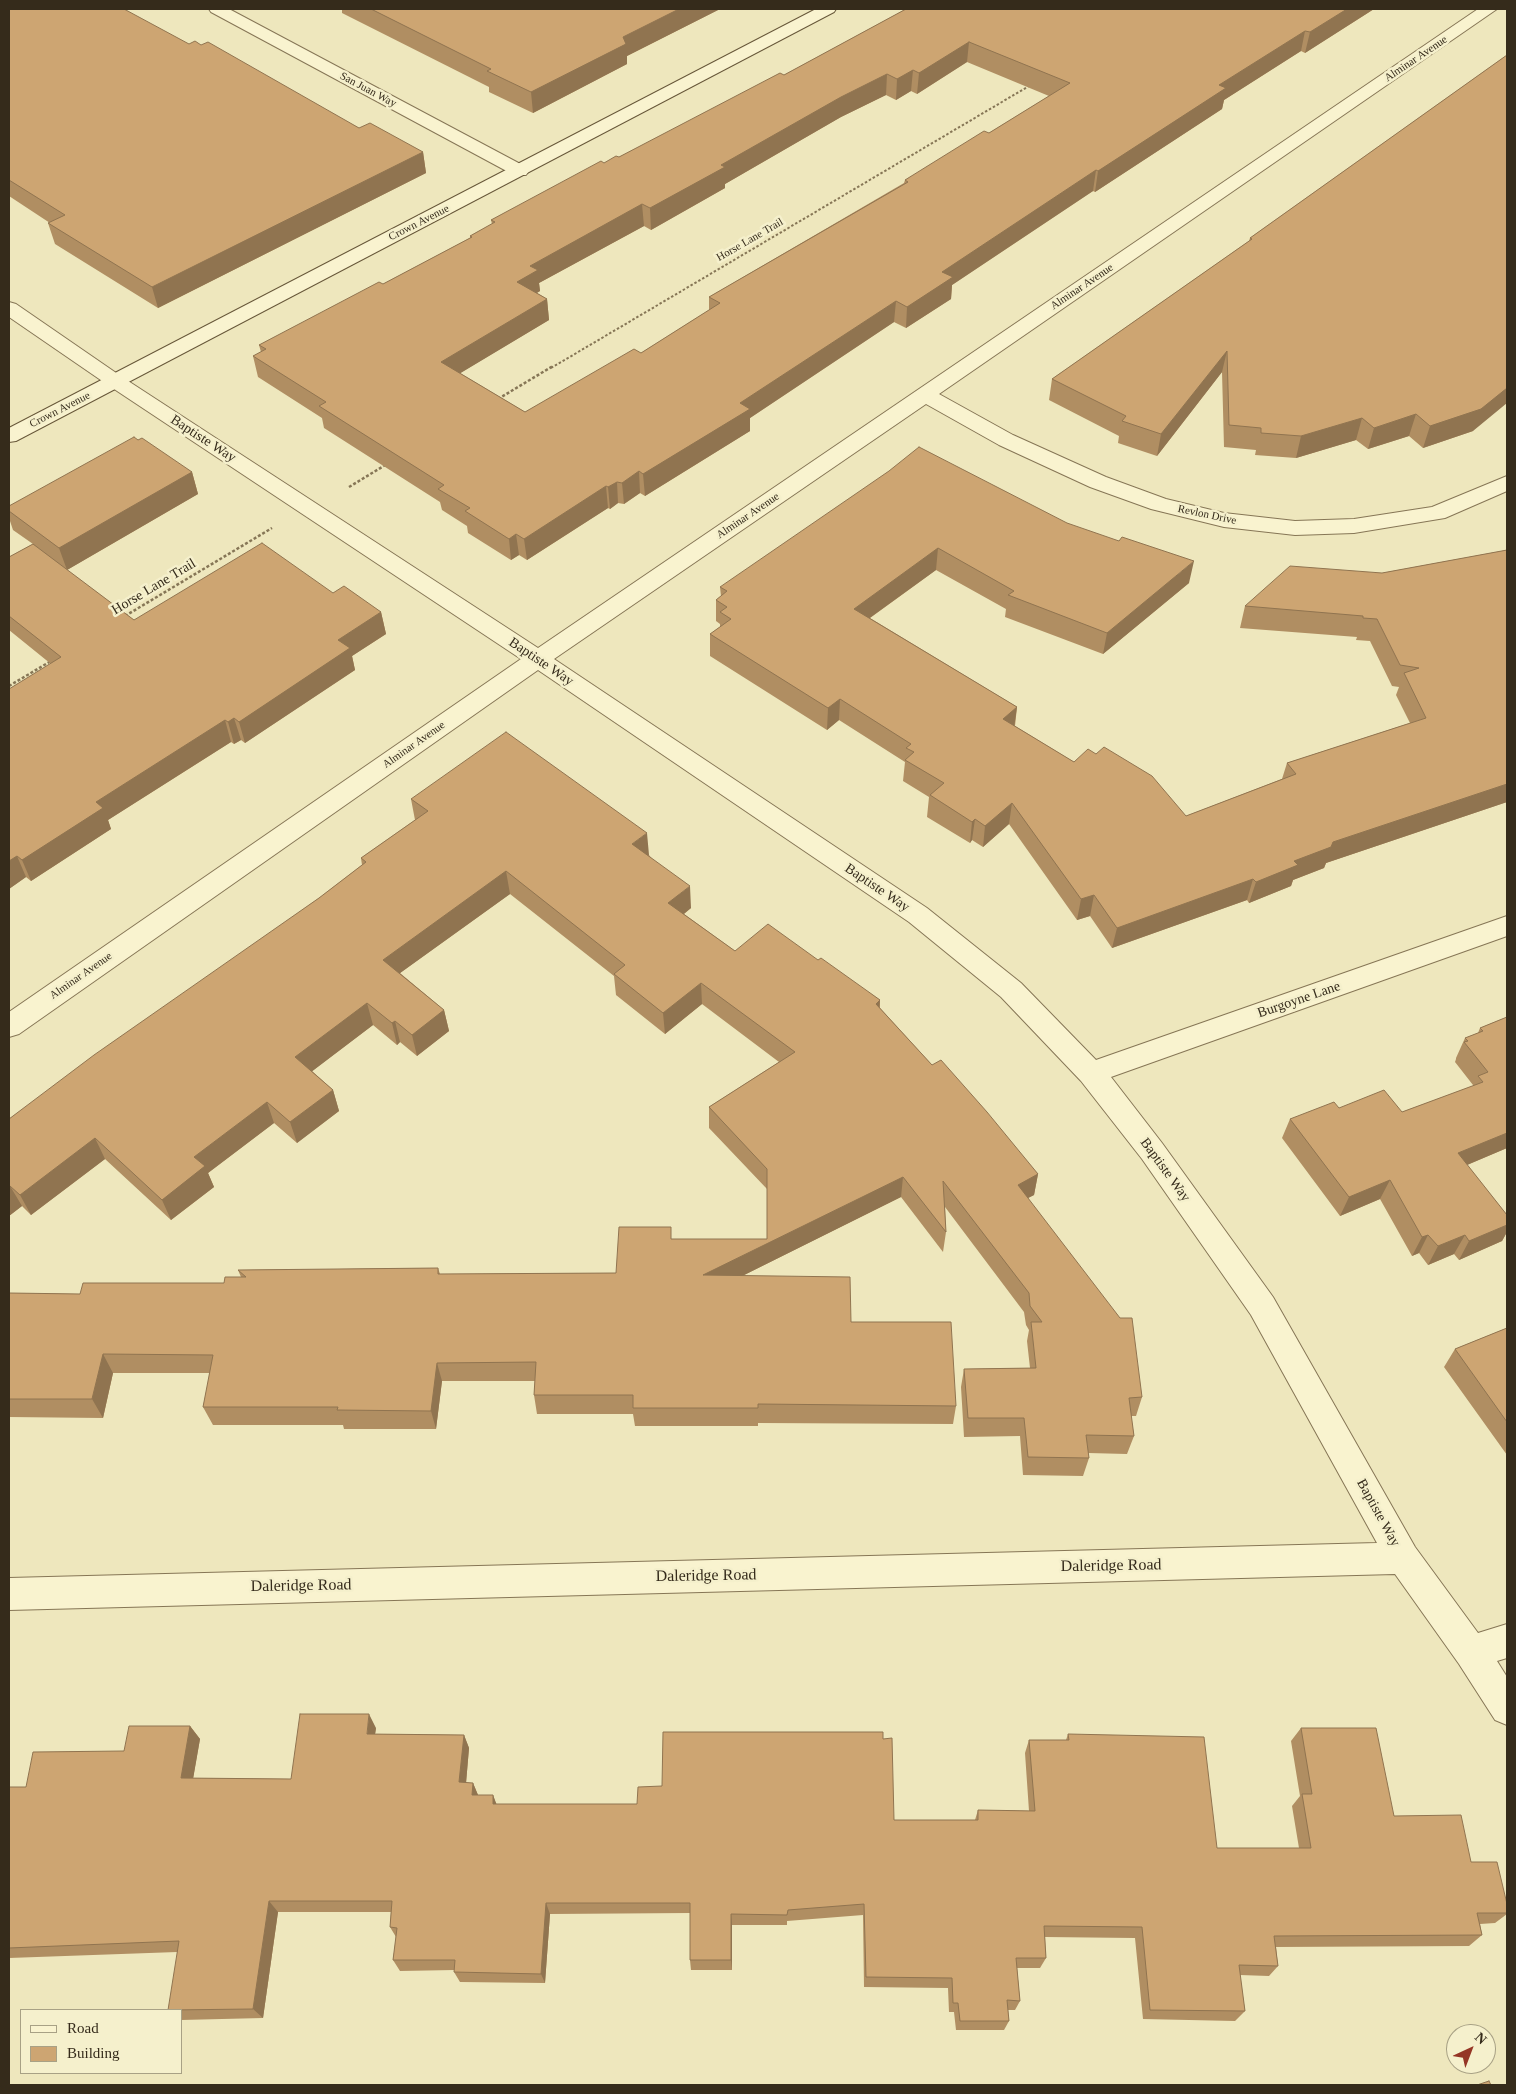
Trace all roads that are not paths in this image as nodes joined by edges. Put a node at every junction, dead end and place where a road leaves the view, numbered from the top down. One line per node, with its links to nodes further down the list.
1 (828, 9): 4 (street, Crown Avenue)
2 (1489, 9): 7 (street, Alminar Avenue)
3 (222, 10): 4 (street, San Juan Way)
4 (520, 171): 6 (street, Crown Avenue)
5 (9, 308): 6 (street, Baptiste Way)
6 (115, 381): 8 (street, Crown Avenue); 10 (street, Baptiste Way)
7 (925, 395): 9 (street, Revlon Drive); 10 (street, Alminar Avenue)
8 (9, 436)
9 (1507, 482)
10 (538, 659): 12 (street, Alminar Avenue); 13 (street, Baptiste Way)
11 (1507, 926): 13 (street, Burgoyne Lane)
12 (9, 1026)
13 (1091, 1073): 14 (street, Baptiste Way)
14 (1403, 1558): 15 (street, Daleridge Road); 17 (street, Baptiste Way)
15 (9, 1594)
16 (1507, 1640): 17 (street)
17 (1471, 1652): 18 (street, Baptiste Way)
18 (1507, 1708)

